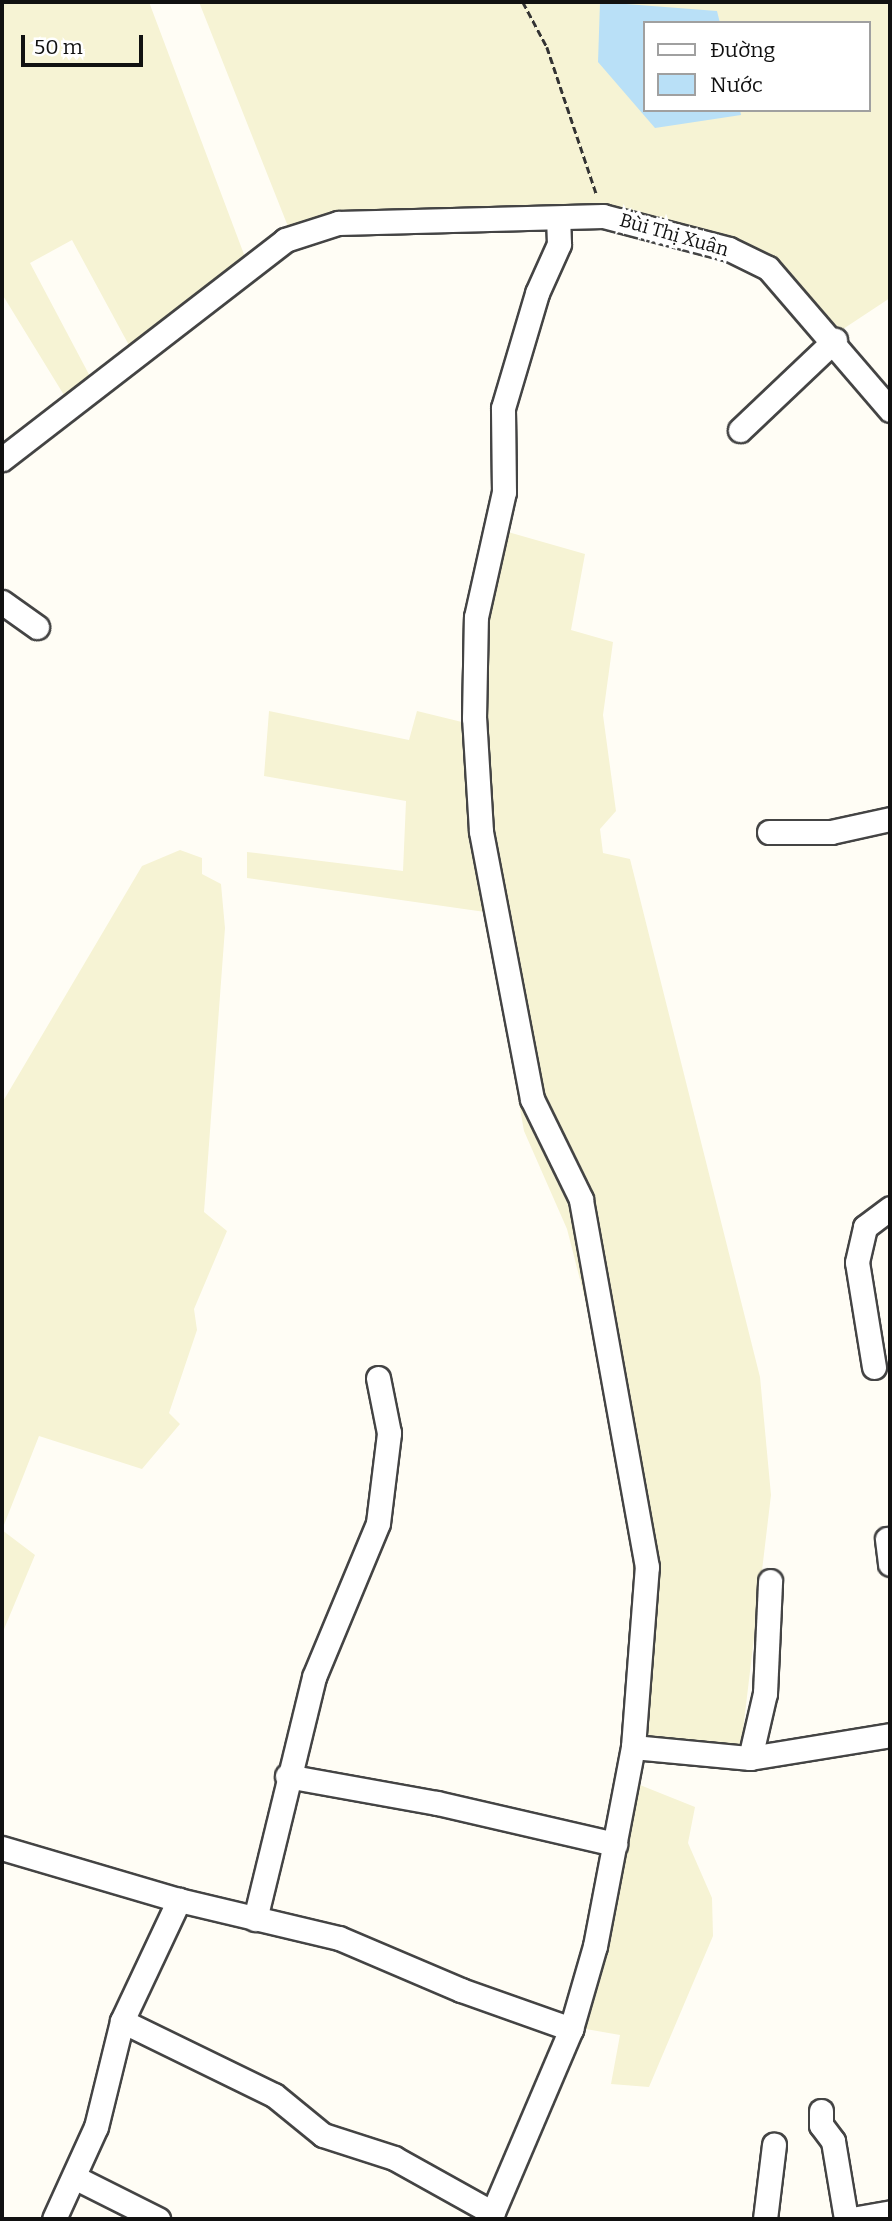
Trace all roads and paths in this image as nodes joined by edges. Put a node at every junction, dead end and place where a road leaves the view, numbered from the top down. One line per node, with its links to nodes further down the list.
1 (523, 2): 2 (path)
2 (603, 216): 3 (street, Bùi Thị Xuân); 4 (street, Bùi Thị Xuân)
3 (558, 220): 7 (street, Bùi Thị Xuân); 19 (street)
4 (835, 340): 5 (street, Bùi Thị Xuân); 6 (street)
5 (890, 410)
6 (740, 430)
7 (2, 459)
8 (2, 602): 9 (street)
9 (37, 626)
10 (890, 819): 11 (street)
11 (769, 832)
12 (890, 1208): 13 (street)
13 (874, 1367)
14 (378, 1378): 21 (street)
15 (887, 1539): 16 (street)
16 (890, 1564)
17 (770, 1581): 20 (street)
18 (890, 1735): 20 (street)
19 (633, 1747): 20 (street); 22 (street)
20 (750, 1758)
21 (287, 1776): 22 (street); 25 (street)
22 (615, 1844): 27 (street)
23 (2, 1848): 24 (street)
24 (179, 1900): 25 (street); 26 (street)
25 (255, 1919): 27 (street)
26 (122, 2021): 30 (street); 32 (street)
27 (571, 2029): 32 (street)
28 (821, 2110): 36 (street)
29 (774, 2145): 35 (street)
30 (76, 2178): 33 (street); 34 (street)
31 (890, 2212): 37 (street)
32 (491, 2216)
33 (54, 2219)
34 (158, 2219)
35 (765, 2219)
36 (846, 2219)
37 (852, 2219)

